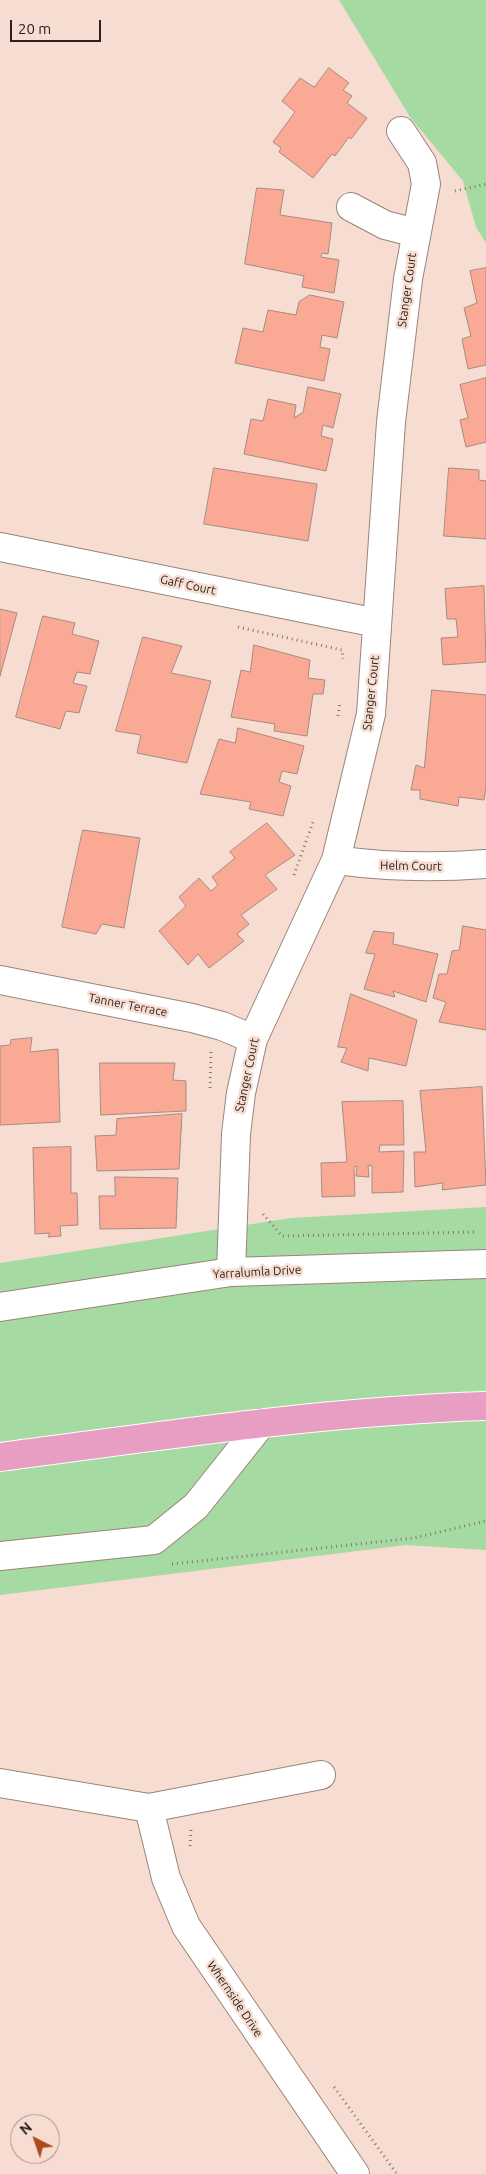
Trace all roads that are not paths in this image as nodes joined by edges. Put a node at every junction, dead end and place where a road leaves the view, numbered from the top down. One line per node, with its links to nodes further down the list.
1 (401, 131): 3 (street, Stanger Court)
2 (351, 207): 3 (street)
3 (416, 233): 5 (street, Stanger Court)
4 (0, 547): 5 (street, Gaff Court)
5 (377, 623): 6 (street, Stanger Court)
6 (336, 860): 7 (street, Helm Court); 9 (street, Stanger Court)
7 (486, 864)
8 (0, 980): 9 (street, Tanner Terrace)
9 (253, 1039): 11 (street, Stanger Court)
10 (486, 1264): 11 (street, Yarralumla Drive)
11 (231, 1272): 12 (street, Yarralumla Drive)
12 (0, 1307)
13 (486, 1406): 14 (main road)
14 (262, 1423): 15 (main road); 16 (street)
15 (0, 1457)
16 (0, 1556)
17 (321, 1775): 19 (street)
18 (0, 1783): 19 (street)
19 (150, 1808): 20 (street, Whernside Drive)
20 (355, 2174)

